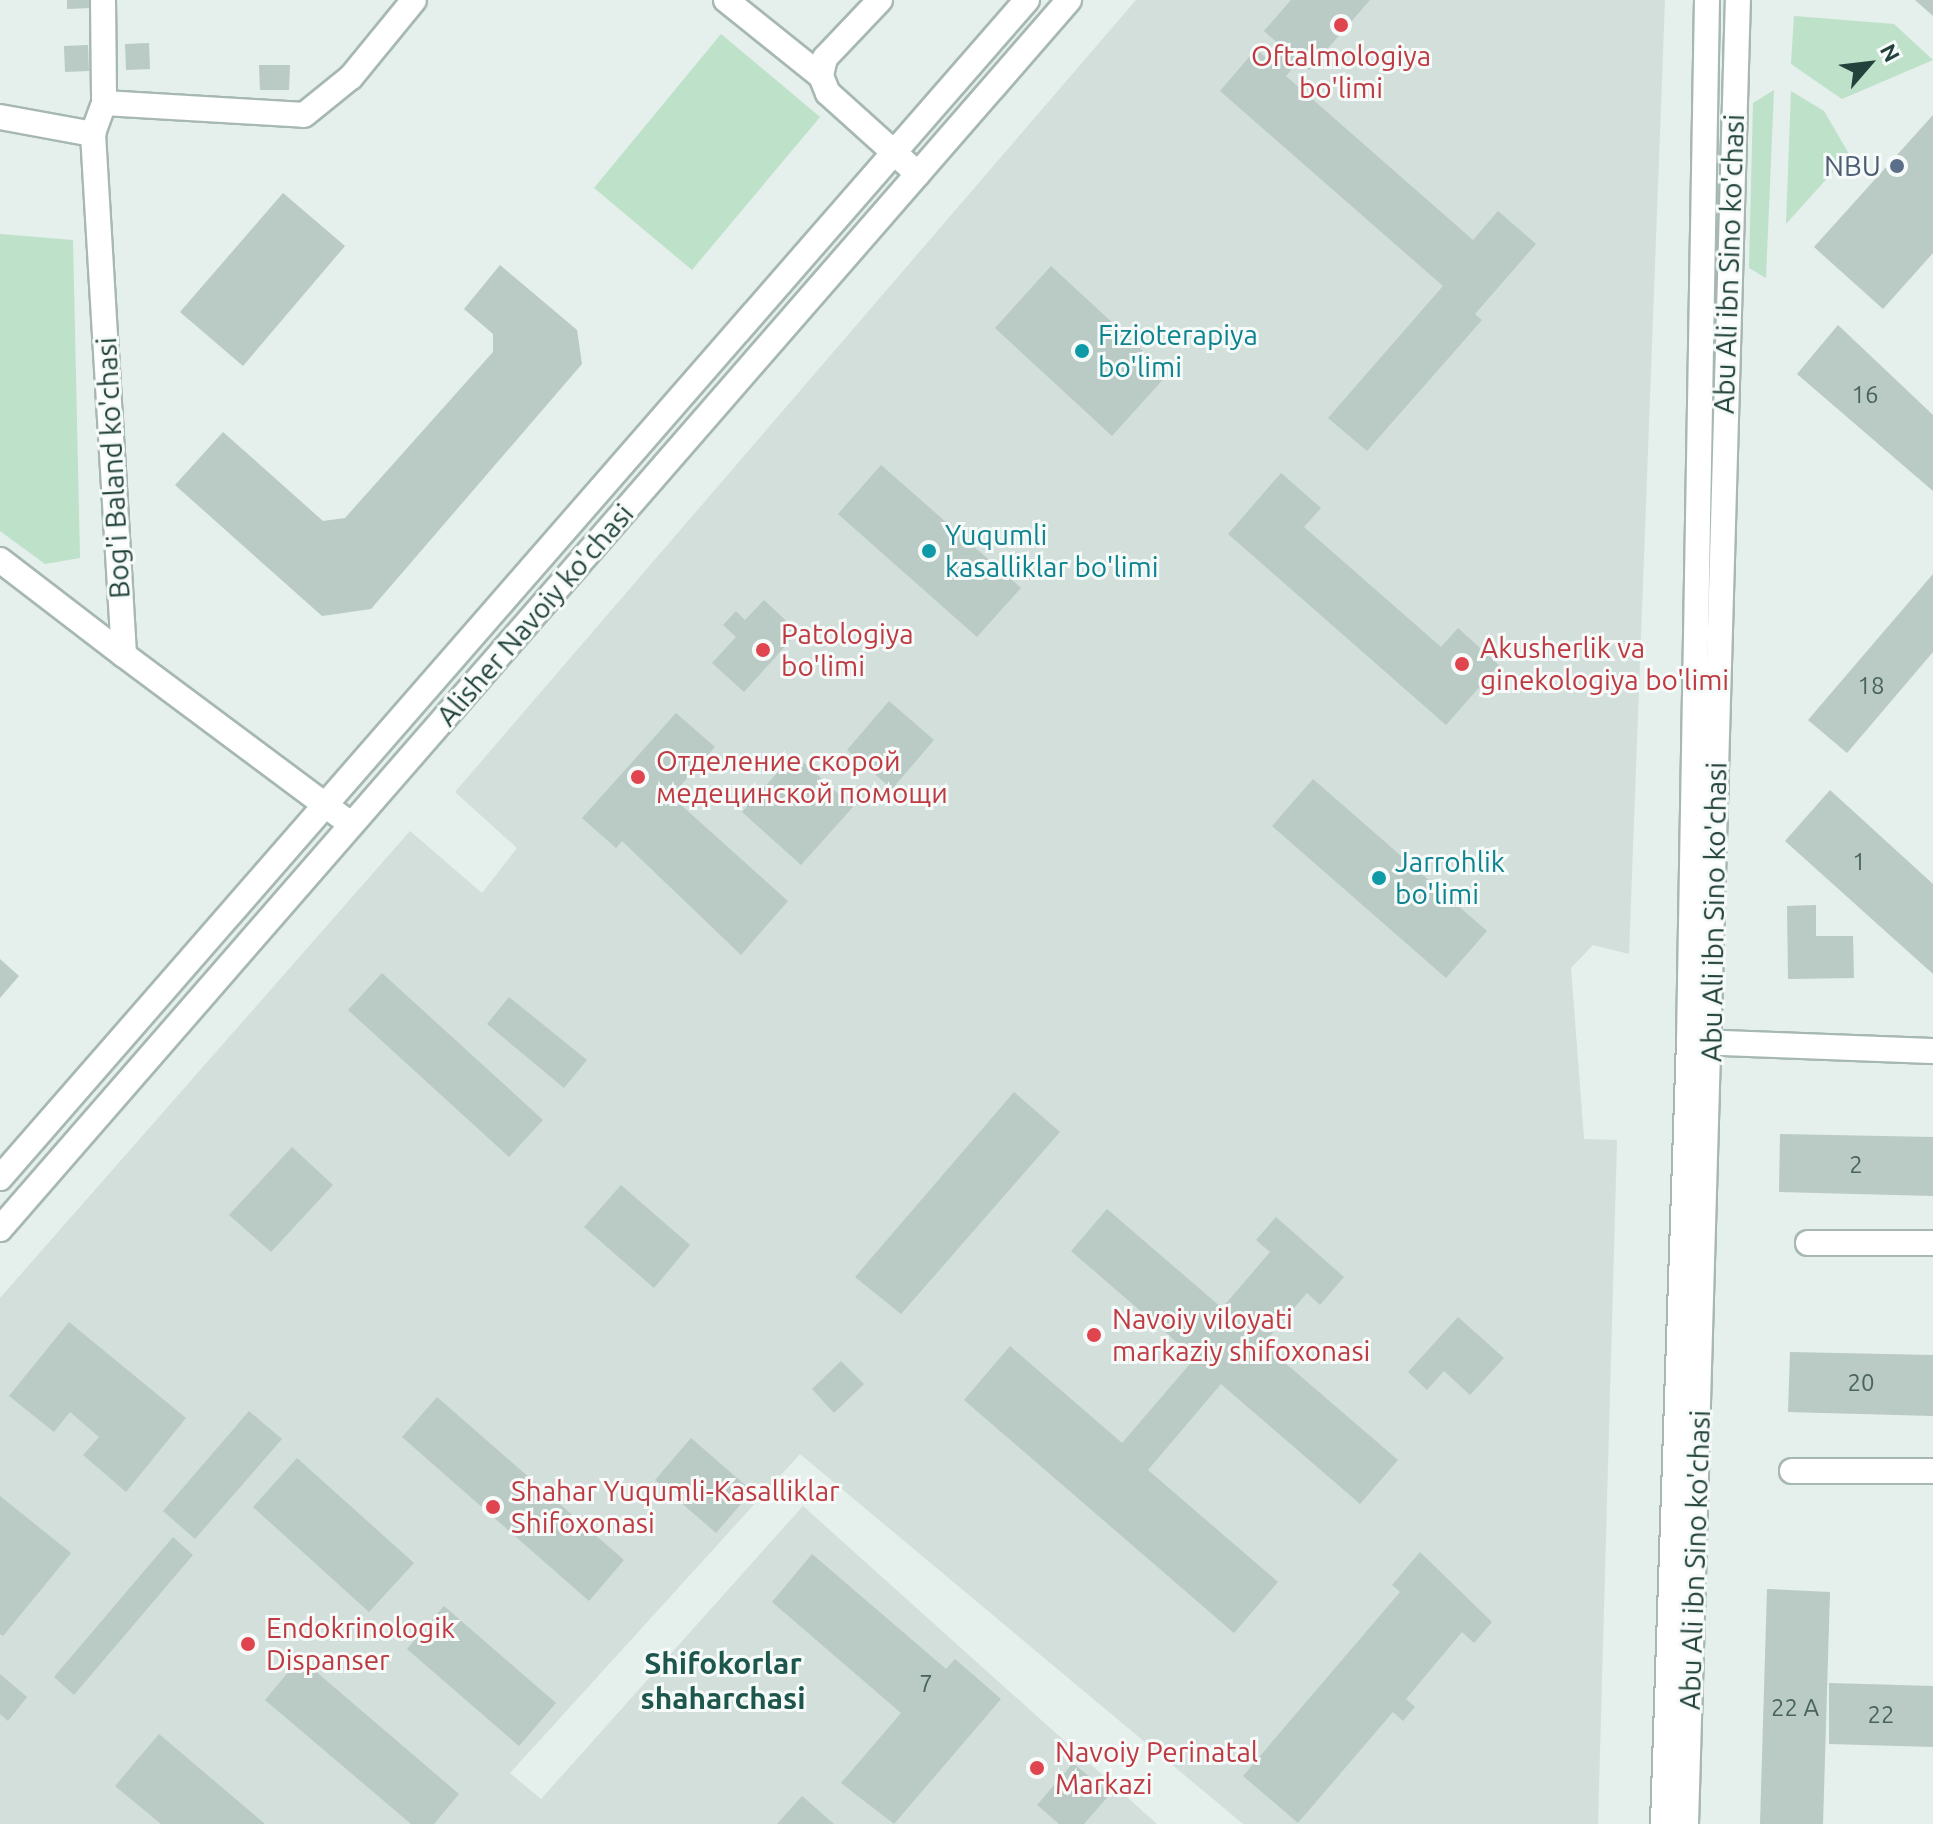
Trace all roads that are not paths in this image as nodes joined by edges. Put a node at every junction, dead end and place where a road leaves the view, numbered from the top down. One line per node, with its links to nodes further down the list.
1 (103, 0): 10 (street, Bog'i Baland ko'chasi)
2 (726, 0): 9 (street)
3 (880, 0): 9 (street)
4 (1027, 0): 13 (street, Alisher Navoiy ko'chasi)
5 (1069, 0): 14 (street, Alisher Navoiy ko'chasi)
6 (1707, 0): 19 (street, Abu Ali ibn Sino ko'chasi)
7 (1738, 0): 19 (street, Abu Ali ibn Sino ko'chasi)
8 (406, 5): 10 (street)
9 (821, 76): 13 (street)
10 (104, 103): 12 (street, Bog'i Baland ko'chasi)
11 (0, 117): 12 (street)
12 (93, 134): 16 (street, Bog'i Baland ko'chasi)
13 (894, 155): 14 (street); 17 (street, Alisher Navoiy ko'chasi)
14 (918, 174): 18 (street, Alisher Navoiy ko'chasi)
15 (0, 560): 16 (street)
16 (124, 655): 17 (street)
17 (330, 805): 18 (street); 21 (street, Alisher Navoiy ko'chasi)
18 (351, 824): 22 (street, Alisher Navoiy ko'chasi)
19 (1700, 1042): 20 (street); 27 (street, Abu Ali ibn Sino ko'chasi); 28 (street, Abu Ali ibn Sino ko'chasi)
20 (1933, 1051)
21 (0, 1178)
22 (0, 1229)
23 (1808, 1243): 24 (street)
24 (1933, 1243)
25 (1792, 1471): 26 (street)
26 (1933, 1471)
27 (1663, 1824)
28 (1686, 1824)

